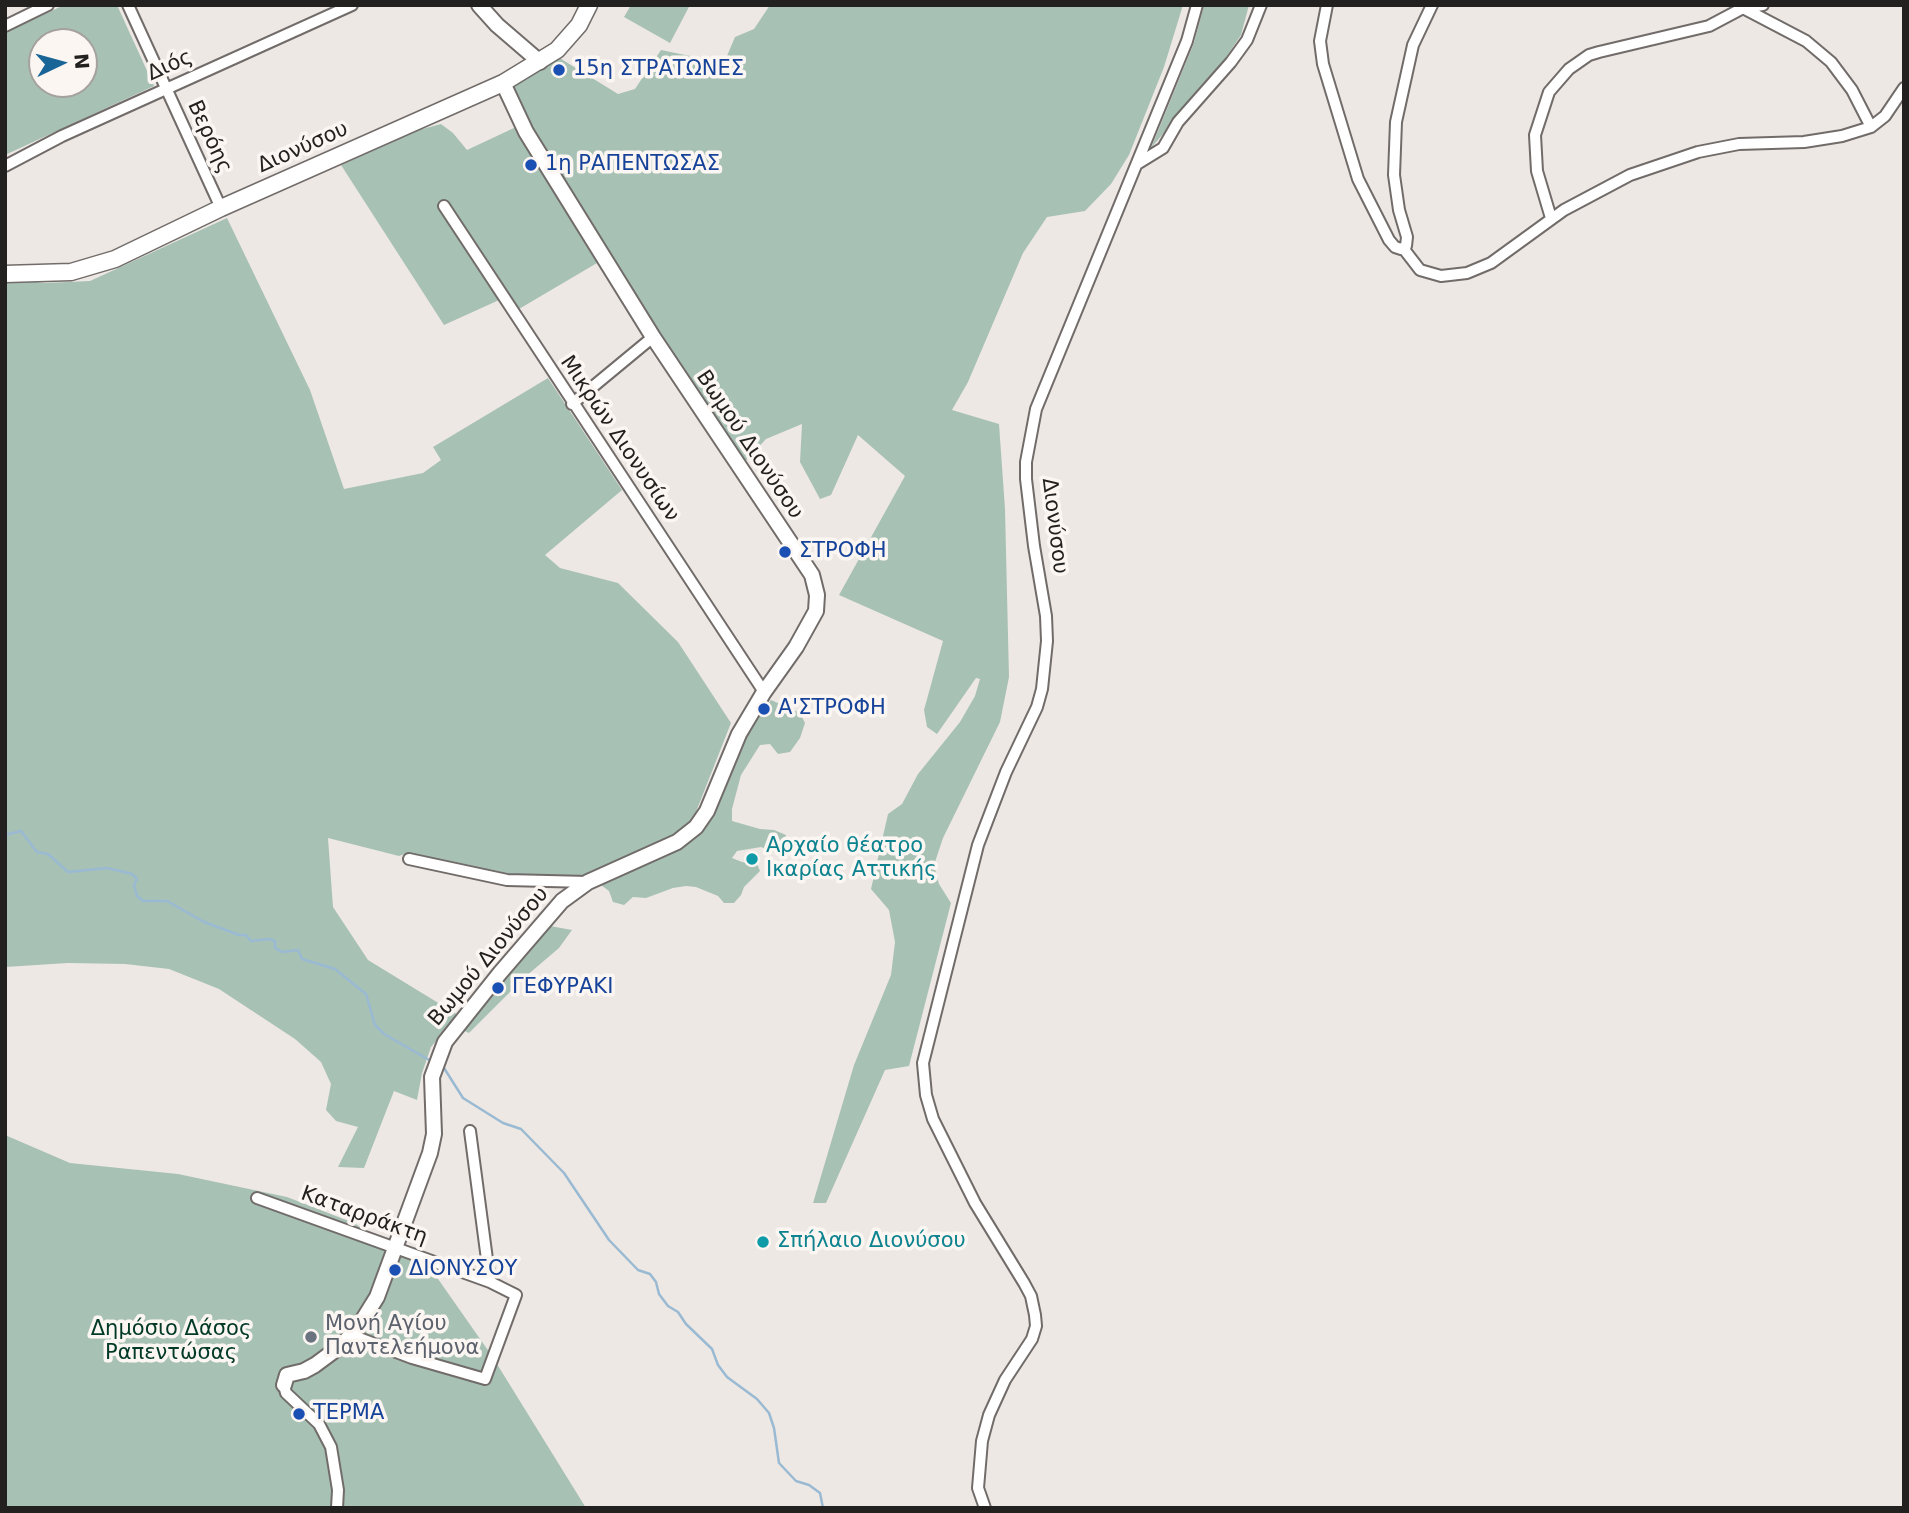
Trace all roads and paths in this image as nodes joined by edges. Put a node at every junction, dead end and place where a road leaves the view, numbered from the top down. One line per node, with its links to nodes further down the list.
1 (48, 5): 12 (street)
2 (128, 5): 16 (street, Βερόης)
3 (352, 5): 16 (street, Διός)
4 (479, 5): 13 (street)
5 (589, 5): 13 (main road, Διονύσου)
6 (1197, 5): 18 (street, Διονύσου)
7 (1261, 5): 18 (street)
8 (1327, 5): 23 (street)
9 (1432, 5): 23 (street)
10 (1763, 5): 11 (street)
11 (1743, 7): 17 (street); 22 (street)
12 (5, 26)
13 (540, 62): 14 (main road, Διονύσου)
14 (503, 83): 21 (main road, Διονύσου); 25 (street, Βωμού Διονύσου)
15 (1904, 88): 17 (street)
16 (166, 89): 19 (street, Διός); 21 (street, Βερόης)
17 (1871, 127): 22 (street)
18 (1136, 164): 37 (street, Διονύσου)
19 (5, 166)
20 (444, 206): 26 (street, Μικρών Διονυσίων)
21 (221, 208): 24 (main road, Διονύσου)
22 (1551, 218): 23 (street)
23 (1403, 248)
24 (5, 274)
25 (653, 337): 26 (street); 27 (street, Βωμού Διονύσου)
26 (572, 404): 27 (street, Μικρών Διονυσίων)
27 (764, 692): 29 (street, Βωμού Διονύσου)
28 (409, 859): 29 (street)
29 (588, 883): 32 (street, Βωμού Διονύσου)
30 (470, 1131): 33 (street)
31 (257, 1198): 32 (street, Καταρράκτη)
32 (395, 1247): 33 (street, Καταρράκτη); 34 (street)
33 (490, 1282): 34 (street, Καταρράκτη)
34 (351, 1335): 35 (street)
35 (284, 1385): 36 (street)
36 (337, 1508)
37 (985, 1508)

